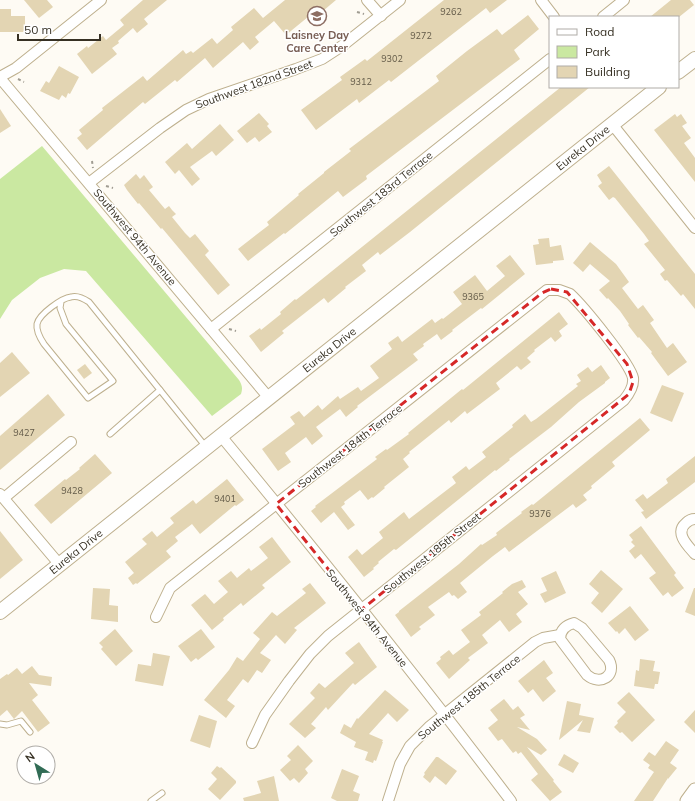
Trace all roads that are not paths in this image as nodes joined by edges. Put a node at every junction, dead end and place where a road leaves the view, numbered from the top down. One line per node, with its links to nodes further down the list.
1 (101, 0): 12 (street)
2 (367, 0): 6 (street)
3 (400, 0): 6 (street, Southwest 182nd Street)
4 (541, 0): 7 (street)
5 (624, 0): 8 (street)
6 (381, 16): 15 (street, Southwest 182nd Street)
7 (553, 16)
8 (604, 16)
9 (695, 59): 11 (main road)
10 (549, 60): 19 (street, Southwest 183rd Terrace)
11 (679, 71)
12 (0, 77): 15 (street, Southwest 94th Avenue)
13 (658, 88): 14 (main road, Eureka Drive)
14 (612, 124): 16 (street); 21 (main road, Eureka Drive)
15 (89, 183): 19 (street, Southwest 94th Avenue)
16 (695, 228)
17 (556, 289): 27 (street, Southwest 184th Terrace); 31 (street, Southwest 185th Street)
18 (61, 302): 18 (lane); 20 (lane)
19 (211, 329): 21 (street, Southwest 94th Avenue)
20 (160, 390): 22 (lane); 25 (lane)
21 (269, 398): 23 (main road, Eureka Drive)
22 (110, 434)
23 (221, 436): 25 (main road, Eureka Drive); 27 (street, Southwest 94th Avenue)
24 (71, 442): 26 (street)
25 (207, 448): 30 (main road, Eureka Drive)
26 (2, 496): 30 (street)
27 (276, 504): 31 (street, Southwest 94th Avenue); 33 (street, Southwest 184th Terrace)
28 (694, 518): 29 (street)
29 (695, 554)
30 (60, 565): 32 (main road, Eureka Drive)
31 (361, 610): 35 (street, Southwest 94th Avenue); 38 (street, Southwest 185th Street)
32 (0, 612)
33 (156, 616)
34 (560, 635): 34 (street); 35 (street, Southwest 185th Terrace)
35 (445, 715): 42 (street, Southwest 185th Terrace); 43 (street, Southwest 94th Avenue)
36 (0, 724): 37 (lane)
37 (30, 732)
38 (252, 743)
39 (695, 790): 44 (street)
40 (162, 793): 41 (lane)
41 (151, 801)
42 (388, 801)
43 (510, 801)
44 (687, 801)

